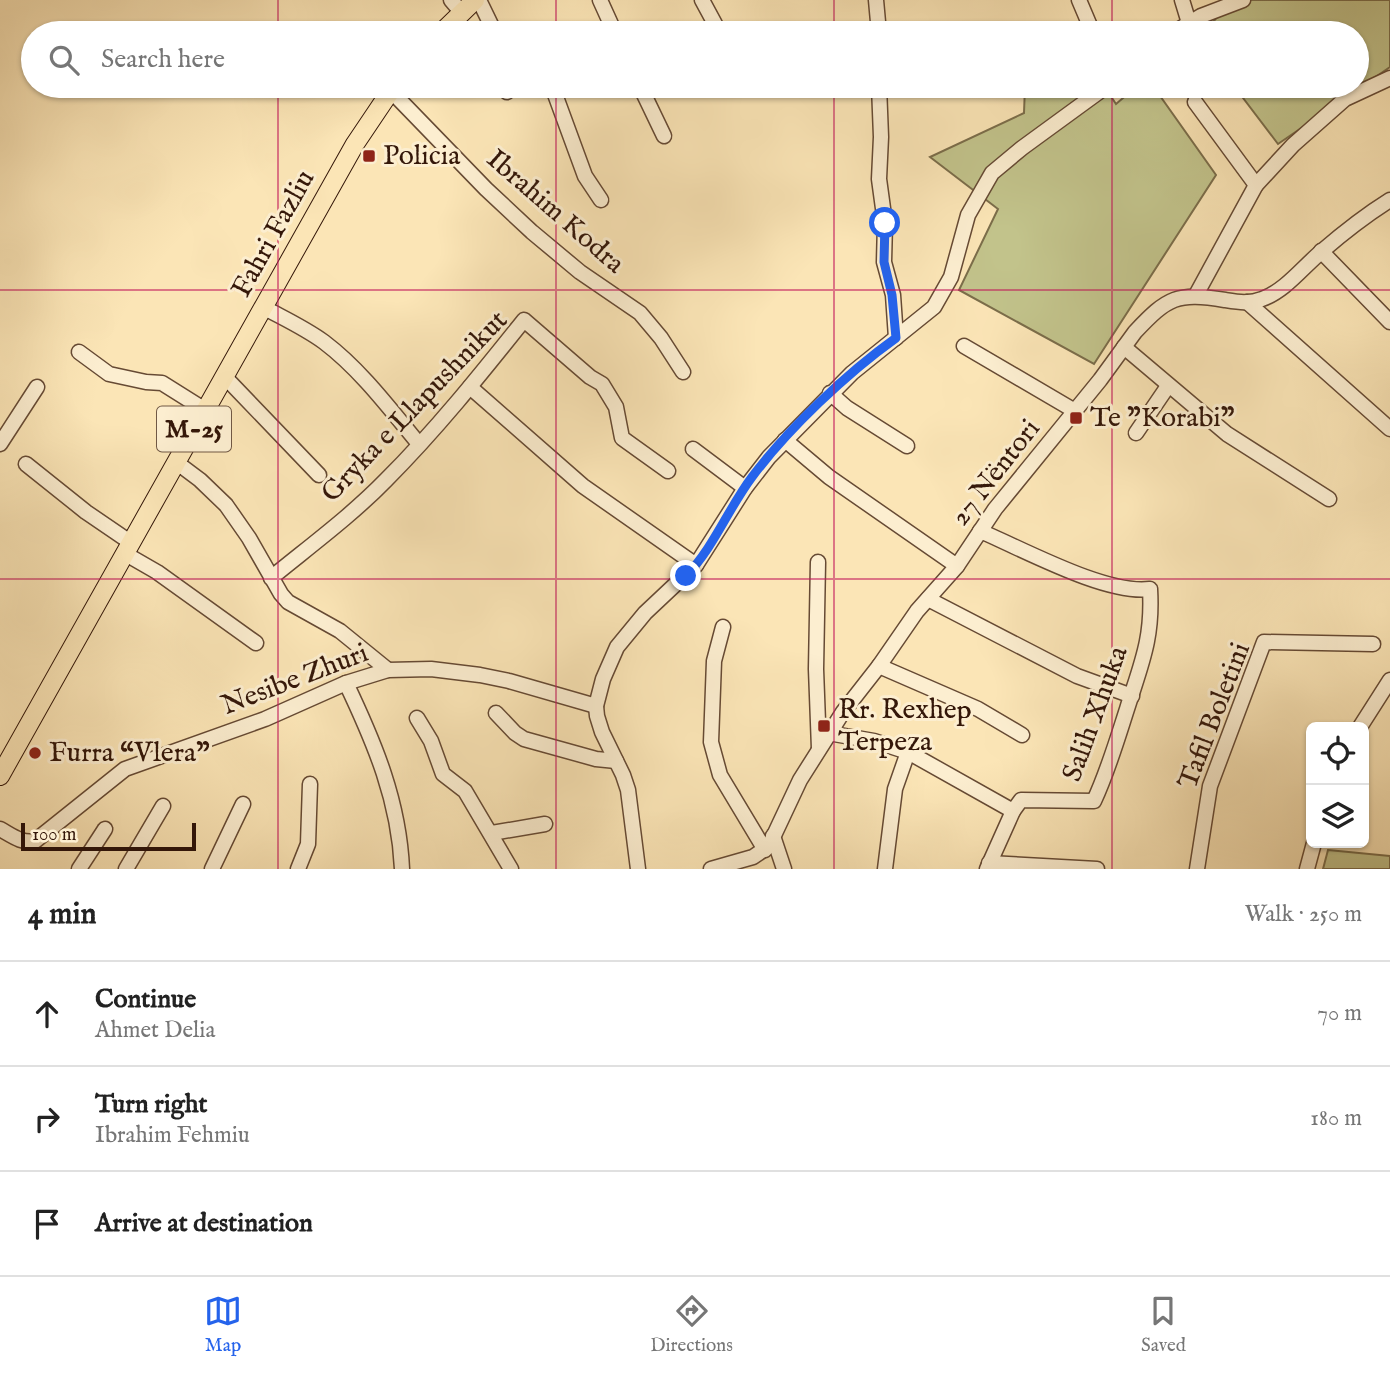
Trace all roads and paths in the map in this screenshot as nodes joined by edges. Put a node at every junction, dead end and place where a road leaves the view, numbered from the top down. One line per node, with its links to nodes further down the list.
1 (477, 0): 8 (main road); 9 (street)
2 (600, 0): 10 (street)
3 (702, 0): 11 (street)
4 (876, 0): 12 (street)
5 (1079, 0): 13 (street)
6 (1182, 0): 14 (street)
7 (1243, 0): 15 (street)
8 (456, 6)
9 (488, 21)
10 (610, 21)
11 (713, 21)
12 (878, 21)
13 (1088, 21)
14 (1188, 21)
15 (1194, 21)
16 (1390, 78): 17 (street)
17 (1369, 88)
18 (386, 98): 33 (main road, Fahri Fazliu / M-25)
19 (402, 98): 39 (street, Ibrahim Kodra)
20 (556, 98): 28 (street)
21 (646, 98): 26 (street)
22 (880, 98): 35 (street)
23 (1090, 98): 35 (street)
24 (1347, 98): 27 (street)
25 (1195, 102): 27 (street)
26 (664, 136)
27 (1256, 185): 31 (street)
28 (601, 200)
29 (1390, 200): 30 (street)
30 (1321, 251): 32 (street); 34 (street)
31 (1196, 295): 32 (street, 27 Nëntori); 37 (street, 27 Nëntori)
32 (1247, 302): 47 (street)
33 (263, 307): 40 (main road, Fahri Fazliu / M-25); 51 (street)
34 (1390, 321)
35 (896, 338): 44 (street)
36 (964, 346): 46 (street)
37 (1124, 347): 41 (street); 46 (street, 27 Nëntori)
38 (79, 352): 45 (street)
39 (683, 373)
40 (224, 376): 45 (main road, Fahri Fazliu / M-25); 57 (street)
41 (1168, 386): 48 (street); 59 (street)
42 (37, 387): 50 (street)
43 (470, 387): 51 (street, Gryka e Llapushnikut); 56 (street, Gryka e Llapushnikut); 63 (street)
44 (830, 394): 49 (street); 52 (street)
45 (205, 411): 54 (main road, Fahri Fazliu / M-25)
46 (1075, 411): 60 (street, 27 Nëntori)
47 (1390, 429)
48 (1136, 433)
49 (785, 440): 58 (street); 64 (street)
50 (0, 444)
51 (419, 444): 65 (street, Gryka e Llapushnikut)
52 (907, 446)
53 (693, 449): 58 (street)
54 (176, 462): 61 (main road, Fahri Fazliu / M-25); 65 (street)
55 (26, 464): 61 (street)
56 (668, 471)
57 (319, 475)
58 (745, 488): 63 (street)
59 (1329, 499)
60 (980, 531): 64 (street, 27 Nëntori); 74 (street, Salih Xhuka)
61 (127, 547): 68 (street); 84 (main road, Fahri Fazliu / M-25)
62 (818, 562): 81 (street)
63 (696, 565): 75 (street)
64 (957, 566): 66 (street, 27 Nëntori)
65 (271, 578): 71 (street)
66 (928, 599): 70 (street, 27 Nëntori); 74 (street)
67 (723, 627): 95 (street)
68 (256, 643)
69 (1373, 644): 108 (street, Tafil Boletini)
70 (879, 666): 79 (street, 27 Nëntori); 80 (street)
71 (388, 670): 73 (street, Nesibe Zhuri); 75 (street, Nesibe Zhuri)
72 (1390, 680): 78 (street)
73 (346, 683): 90 (street, Nesibe Zhuri); 101 (street)
74 (1132, 696): 88 (street, Salih Xhuka)
75 (596, 706): 83 (street)
76 (496, 713): 83 (street)
77 (417, 718): 92 (street)
78 (1363, 722)
79 (828, 733): 81 (street, 27 Nëntori); 82 (street)
80 (1022, 735)
81 (819, 749): 93 (street, 27 Nëntori)
82 (908, 752): 88 (street); 106 (street)
83 (616, 761): 103 (street)
84 (0, 776)
85 (310, 784): 100 (street)
86 (243, 804): 99 (street)
87 (163, 806): 98 (street)
88 (1013, 811): 96 (street)
89 (545, 824): 92 (street)
90 (0, 829)
91 (105, 829): 97 (street)
92 (492, 833): 102 (street)
93 (774, 836): 95 (street, 27 Nëntori); 105 (street)
94 (1313, 848): 109 (street)
95 (765, 850): 104 (street)
96 (988, 866): 107 (street)
97 (79, 869)
98 (126, 869)
99 (212, 869)
100 (298, 869)
101 (402, 869)
102 (511, 869)
103 (638, 869)
104 (711, 869)
105 (784, 869)
106 (885, 869)
107 (1097, 869)
108 (1197, 869)
109 (1307, 869)

